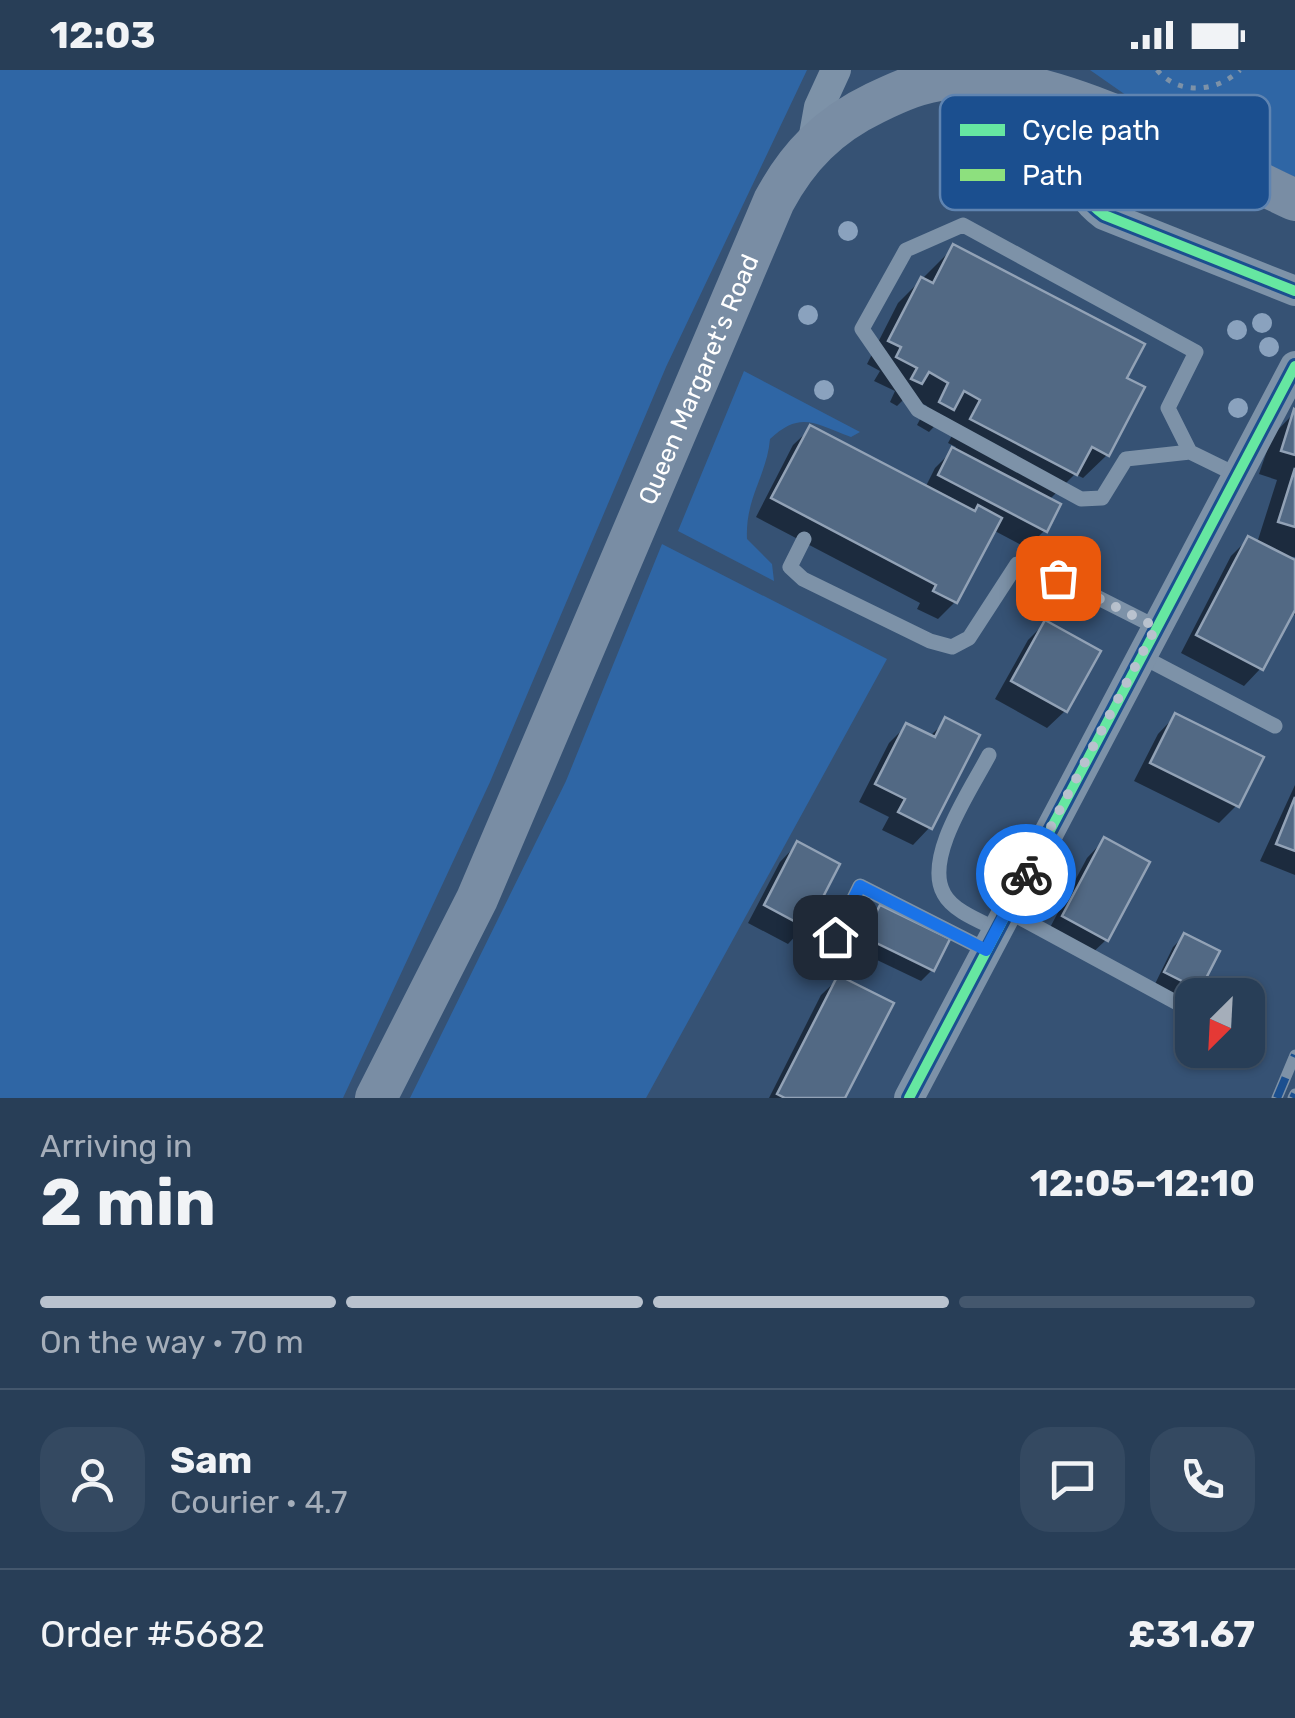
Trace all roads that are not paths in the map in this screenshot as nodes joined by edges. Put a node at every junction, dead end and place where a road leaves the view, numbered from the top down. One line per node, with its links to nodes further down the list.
1 (836, 70): 3 (street)
2 (1082, 94): 3 (main road, Queen Margaret's Road)
3 (812, 146): 19 (main road, Queen Margaret's Road)
4 (1270, 188): 5 (main road, Queen Margaret's Road)
5 (1295, 200)
6 (1097, 210): 7 (street)
7 (1295, 290)
8 (1295, 366): 10 (street)
9 (1190, 452): 9 (lane); 10 (lane)
10 (1235, 474): 12 (street)
11 (804, 539): 12 (lane)
12 (1156, 627): 13 (street)
13 (1140, 656): 14 (lane); 16 (street)
14 (1275, 726)
15 (990, 756): 16 (lane)
16 (996, 930): 17 (lane); 18 (lane); 20 (street)
17 (835, 937)
18 (1175, 1004)
19 (376, 1098)
20 (909, 1098)

